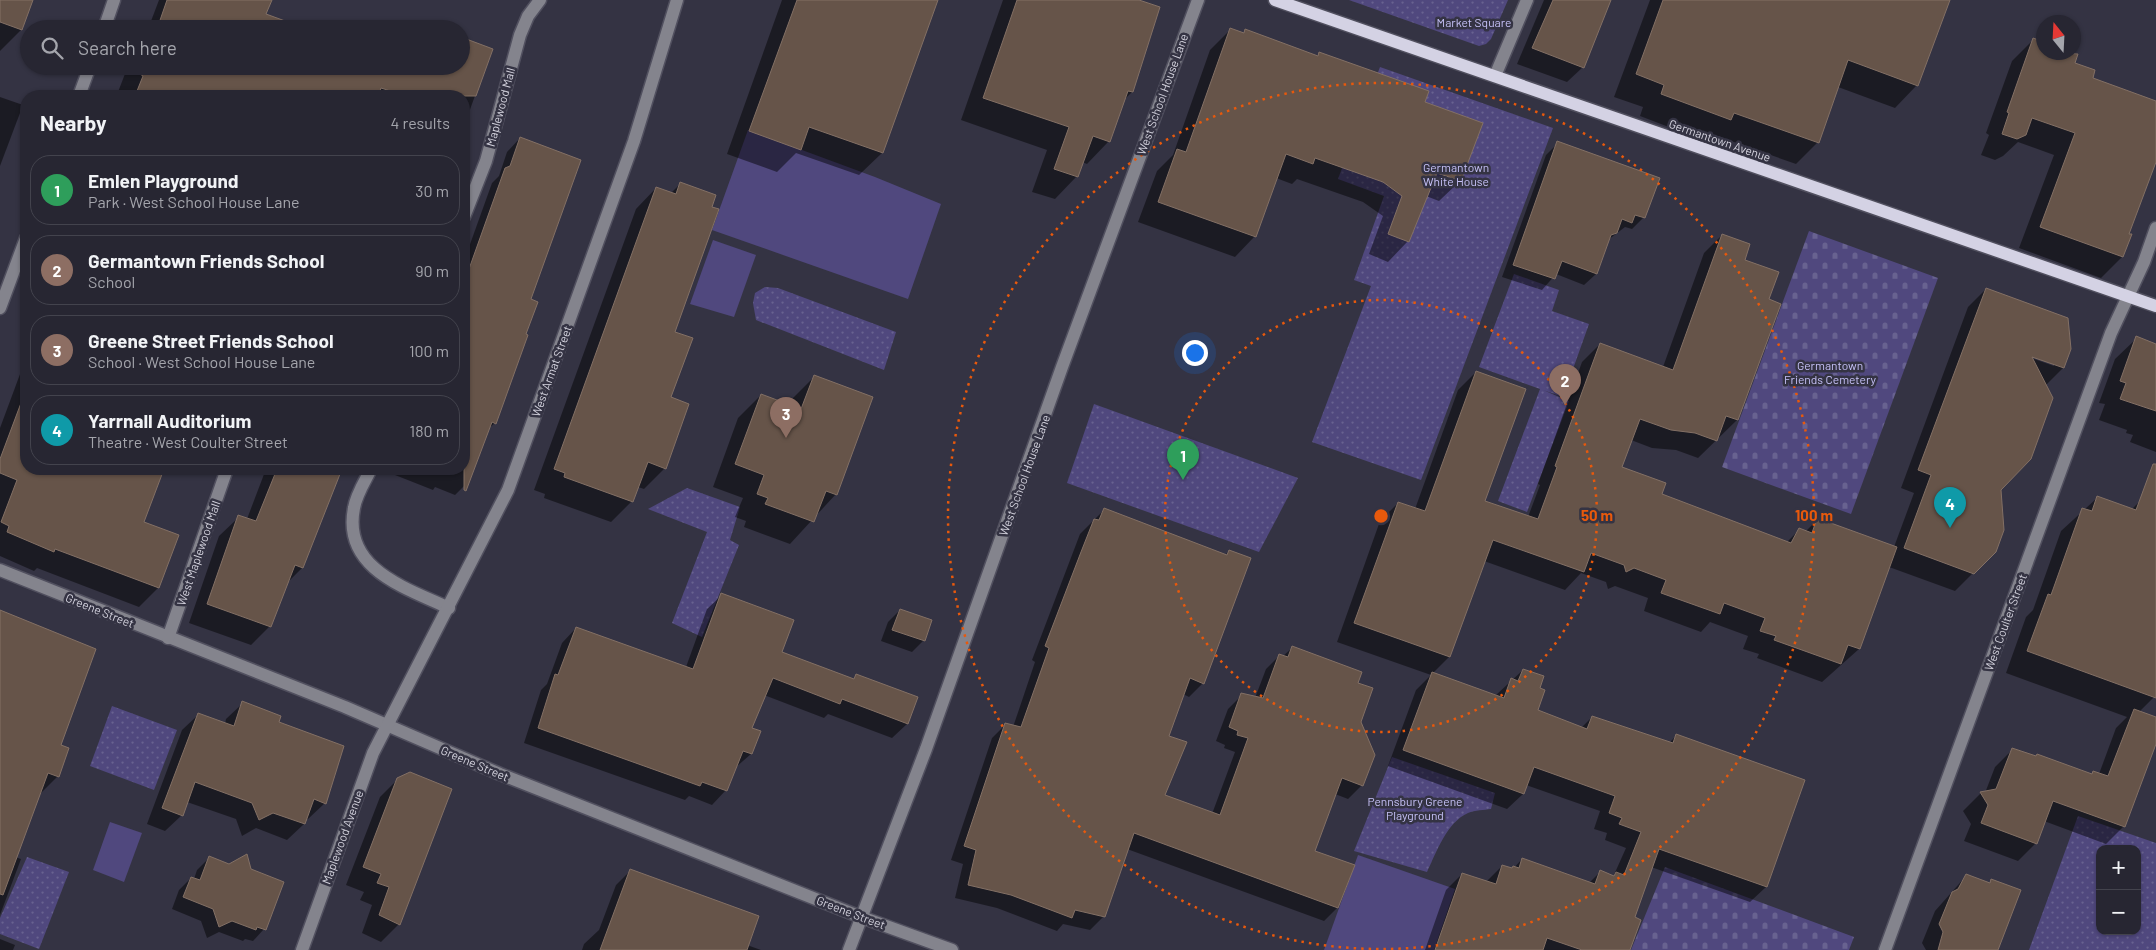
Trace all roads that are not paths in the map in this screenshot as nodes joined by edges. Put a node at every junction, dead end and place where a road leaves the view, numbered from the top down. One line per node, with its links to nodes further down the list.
1 (114, 0): 7 (street)
2 (540, 0): 11 (street, Maplewood Mall)
3 (677, 0): 20 (street, West Armat Street)
4 (1198, 0): 23 (street, West School House Lane)
5 (1275, 0): 9 (main road, Germantown Avenue)
6 (1527, 0): 9 (street)
7 (107, 20)
8 (87, 75): 10 (street)
9 (1495, 76): 14 (main road, Germantown Avenue)
10 (81, 90)
11 (470, 201)
12 (2156, 228): 14 (street, West Coulter Street)
13 (20, 254): 16 (street)
14 (2128, 296): 15 (main road, Germantown Avenue); 27 (street, West Coulter Street)
15 (2156, 306)
16 (0, 308)
17 (225, 475): 21 (street, West Maplewood Mall)
18 (368, 475): 20 (street)
19 (0, 570): 21 (street, Greene Street)
20 (449, 608): 22 (street, West Armat Street)
21 (168, 638): 22 (street, Greene Street)
22 (386, 725): 23 (street, Greene Street); 24 (street, Maplewood Avenue)
23 (861, 917): 25 (street, West School House Lane); 26 (street, Greene Street)
24 (302, 950)
25 (849, 950)
26 (952, 950)
27 (1885, 950)

